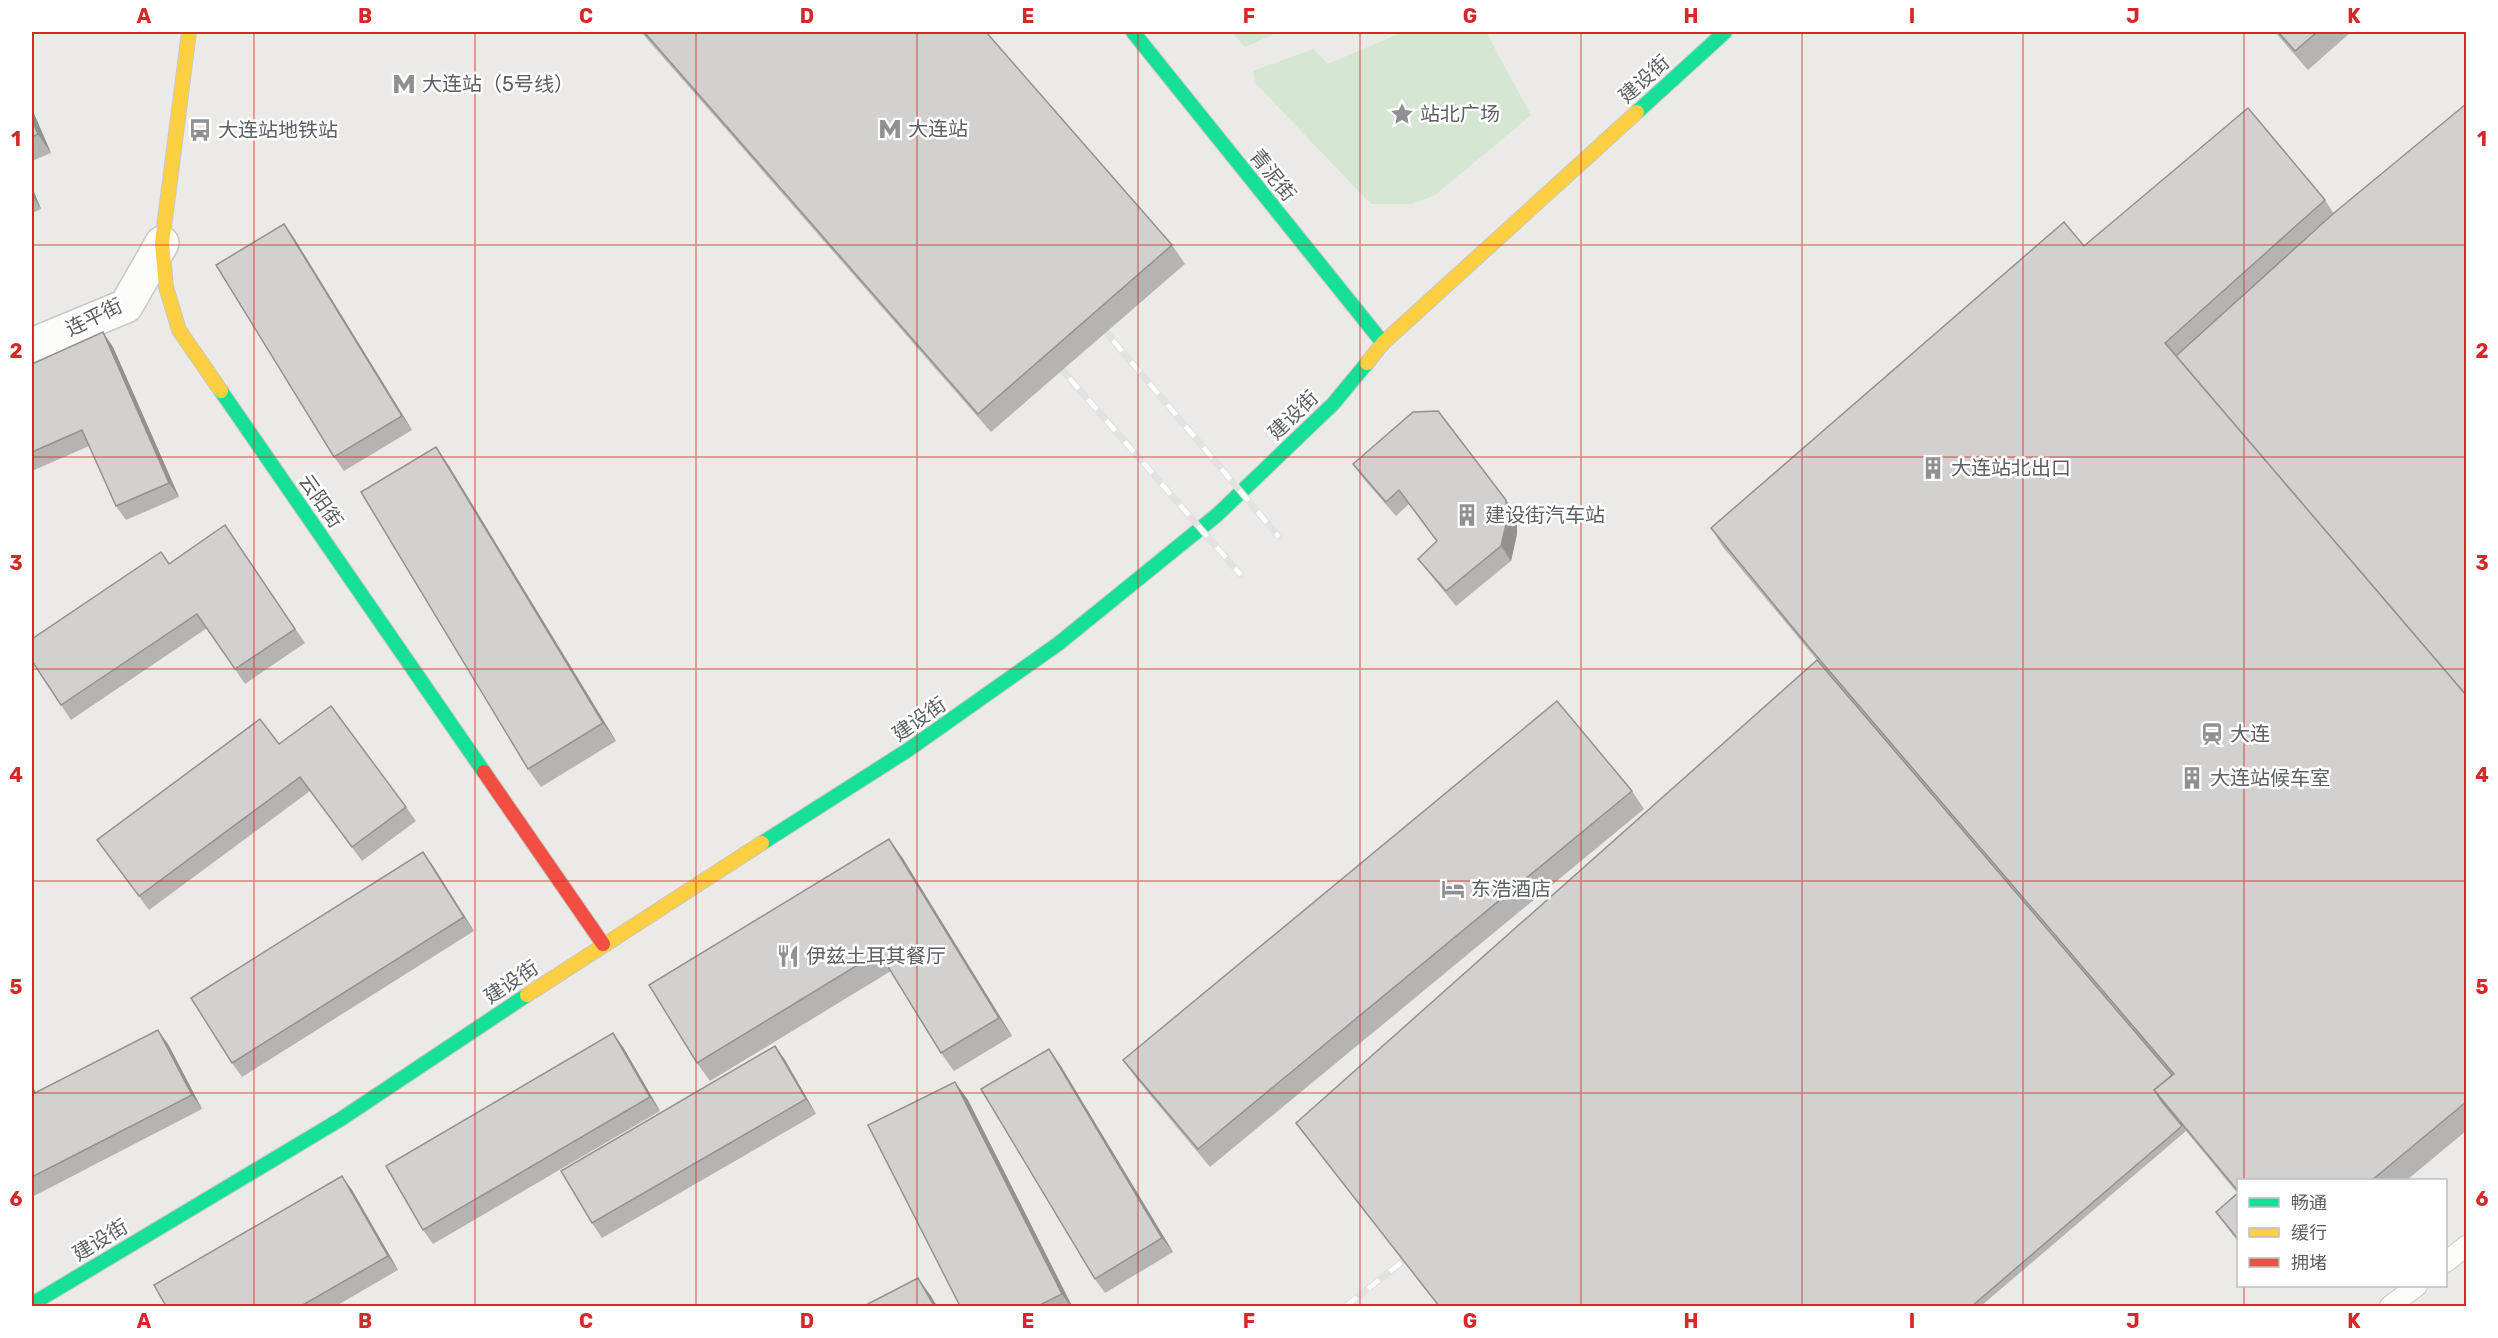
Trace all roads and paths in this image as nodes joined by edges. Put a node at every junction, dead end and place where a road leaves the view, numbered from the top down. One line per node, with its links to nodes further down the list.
1 (189, 32): 4 (main road, 云阳街)
2 (1132, 32): 5 (main road, 青泥街)
3 (1725, 32): 5 (main road, 建设街)
4 (162, 243): 6 (street, 连平街); 7 (main road, 云阳街)
5 (1383, 343): 7 (main road, 建设街)
6 (32, 345)
7 (603, 944): 11 (main road, 建设街)
8 (2466, 1246): 9 (lane)
9 (2447, 1260)
10 (2415, 1287): 12 (lane)
11 (32, 1304)
12 (2390, 1306)

